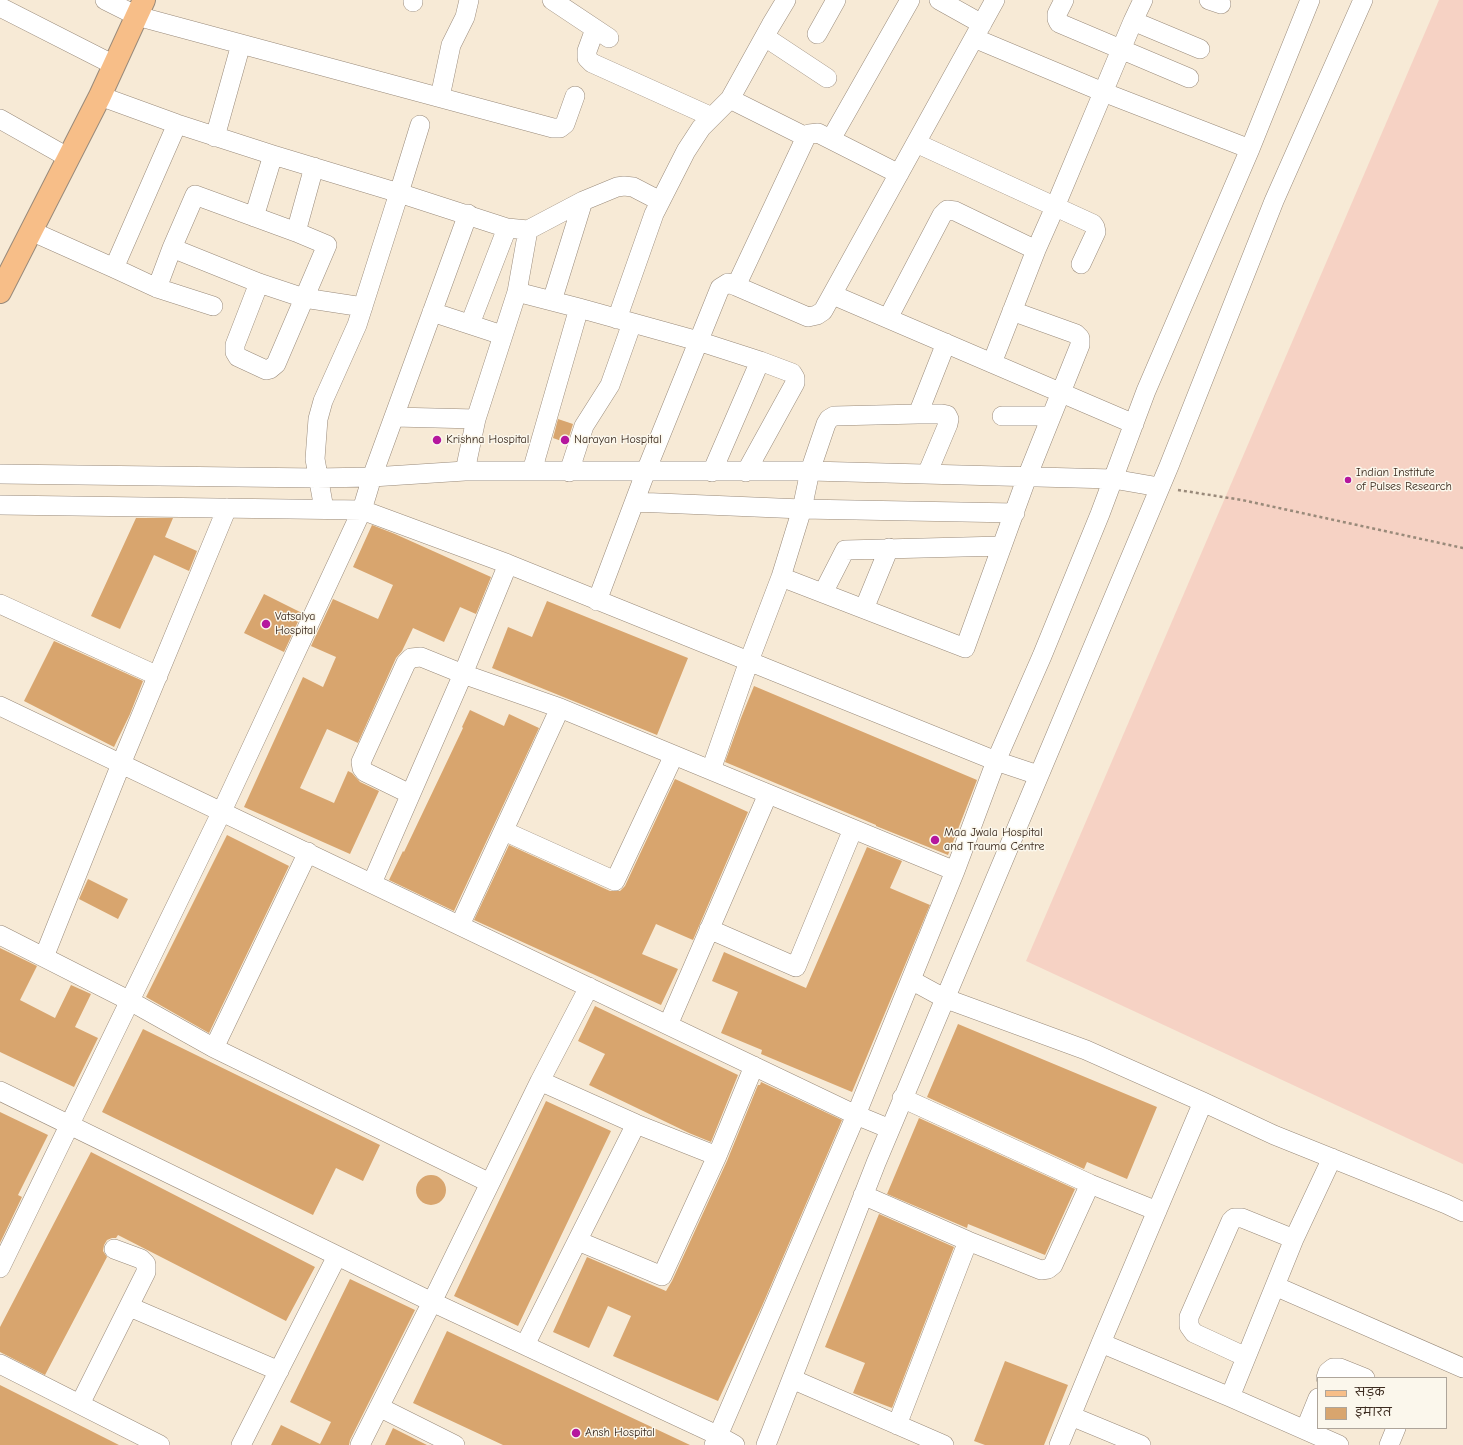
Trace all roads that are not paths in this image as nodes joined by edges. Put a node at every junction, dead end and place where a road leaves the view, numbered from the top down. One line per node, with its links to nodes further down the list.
1 (105, 0): 14 (street)
2 (468, 0): 28 (street)
3 (552, 0): 30 (street)
4 (786, 0): 18 (street)
5 (836, 0): 17 (street)
6 (910, 0): 36 (street)
7 (939, 0): 16 (street)
8 (995, 0): 16 (street)
9 (1064, 0): 21 (street)
10 (1143, 0): 15 (street)
11 (1310, 0): 38 (street)
12 (1363, 0): 98 (street)
13 (0, 7): 22 (street)
14 (141, 8): 19 (street); 22 (main road)
15 (1133, 21): 20 (street); 21 (street)
16 (978, 31): 25 (street); 37 (street)
17 (817, 34)
18 (764, 37): 23 (street); 29 (street)
19 (241, 44): 28 (street); 34 (street)
20 (1200, 49)
21 (1121, 50): 24 (street); 25 (street)
22 (114, 65): 26 (main road)
23 (827, 78)
24 (1189, 78)
25 (1103, 92): 38 (street); 46 (street)
26 (100, 96): 32 (street); 40 (main road)
27 (575, 96): 28 (street)
28 (440, 97)
29 (730, 99): 30 (street); 35 (street)
30 (712, 118): 45 (street)
31 (0, 119): 40 (street)
32 (177, 124): 34 (street); 56 (street)
33 (420, 125): 43 (street)
34 (215, 136): 39 (street)
35 (806, 137): 36 (street); 59 (street)
36 (831, 139): 42 (street)
37 (916, 143): 42 (street); 46 (street)
38 (1250, 149): 84 (street)
39 (273, 155): 41 (street); 48 (street)
40 (69, 158): 51 (main road)
41 (314, 167): 43 (street); 52 (street)
42 (899, 174): 62 (street)
43 (400, 192): 47 (street); 66 (street)
44 (583, 201): 45 (street); 50 (street); 64 (street)
45 (660, 201): 71 (street)
46 (1056, 207): 54 (street); 55 (street)
47 (468, 214): 49 (street); 68 (street)
48 (254, 217): 52 (street); 53 (street)
49 (507, 228): 50 (street); 72 (street)
50 (528, 230): 61 (street)
51 (31, 231): 56 (street); 57 (main road)
52 (296, 232): 63 (street)
53 (172, 248): 58 (street); 60 (street)
54 (1036, 250): 69 (street); 70 (street)
55 (1081, 264)
56 (114, 268): 60 (street)
57 (2, 282)
58 (259, 283): 63 (street); 63 (street)
59 (736, 286): 62 (street); 74 (street)
60 (157, 288): 65 (street)
61 (517, 292): 64 (street); 73 (street)
62 (833, 295): 70 (street)
63 (304, 298): 66 (street)
64 (552, 301): 67 (street)
65 (213, 306)
66 (364, 307): 96 (street)
67 (579, 308): 71 (street); 86 (street)
68 (432, 312): 72 (street); 80 (street)
69 (1012, 312): 77 (street); 78 (street)
70 (888, 318): 75 (street)
71 (624, 321): 74 (street); 89 (street)
72 (470, 324): 73 (street)
73 (502, 335): 83 (street)
74 (698, 341): 76 (street); 87 (street)
75 (946, 343): 77 (street); 79 (street)
76 (760, 361): 90 (street); 91 (street)
77 (992, 363): 78 (street)
78 (1060, 392): 82 (street); 84 (street)
79 (918, 414): 88 (street); 93 (street)
80 (394, 416): 83 (street); 94 (street)
81 (1002, 416): 82 (street)
82 (1051, 416): 95 (street)
83 (476, 419): 85 (street)
84 (1134, 424): 97 (street)
85 (465, 471): 86 (street); 94 (street)
86 (532, 471): 89 (street)
87 (646, 471): 89 (street); 90 (street); 99 (street)
88 (810, 471): 91 (street); 93 (street); 103 (street)
89 (569, 472)
90 (712, 472): 91 (street)
91 (746, 472)
92 (0, 474): 96 (street)
93 (927, 474): 95 (street)
94 (372, 477): 96 (street); 104 (street)
95 (1027, 477): 97 (street); 105 (street)
96 (317, 478): 102 (street)
97 (1113, 479): 98 (street); 120 (street)
98 (1159, 487): 123 (street)
99 (635, 502): 103 (street); 111 (street)
100 (0, 505): 101 (street)
101 (227, 508): 102 (street); 116 (street)
102 (324, 509): 104 (street)
103 (802, 509): 105 (street); 109 (street)
104 (362, 510): 108 (street); 126 (street)
105 (1015, 513): 106 (street)
106 (1002, 546): 107 (street); 113 (street)
107 (890, 548): 110 (street); 113 (street)
108 (508, 564): 111 (street); 115 (street)
109 (781, 577): 110 (street); 114 (street)
110 (823, 593): 113 (street)
111 (597, 601): 114 (street)
112 (0, 604): 116 (street)
113 (864, 609)
114 (749, 661): 120 (street); 122 (street)
115 (463, 674): 118 (street); 124 (street); 124 (street)
116 (158, 676): 121 (street)
117 (0, 706): 121 (street)
118 (560, 708): 119 (street); 128 (street)
119 (674, 755): 122 (street); 128 (street)
120 (996, 761): 123 (street); 130 (street)
121 (121, 764): 126 (street); 135 (street)
122 (711, 770): 125 (street)
123 (1038, 775): 138 (street)
124 (410, 794): 131 (street)
125 (768, 794): 127 (street); 133 (street)
126 (222, 811): 129 (street); 139 (street)
127 (853, 829): 130 (street); 133 (street)
128 (504, 831): 132 (street)
129 (308, 852): 131 (street); 141 (street)
130 (955, 871): 136 (street)
131 (372, 883): 132 (street)
132 (460, 925): 137 (street)
133 (709, 929): 140 (street)
134 (0, 934): 135 (street)
135 (44, 957): 139 (street)
136 (911, 980): 138 (street); 147 (street)
137 (589, 987): 140 (street); 143 (street)
138 (944, 998): 145 (street); 146 (street)
139 (130, 1002): 141 (street); 149 (street)
140 (668, 1024): 142 (street)
141 (214, 1048): 153 (street)
142 (754, 1066): 147 (street); 151 (street)
143 (540, 1081): 148 (street); 153 (street)
144 (0, 1091): 149 (street)
145 (902, 1098): 150 (street); 154 (street)
146 (1204, 1102): 152 (street); 156 (street)
147 (856, 1115): 150 (street); 185 (street)
148 (636, 1124): 151 (street); 160 (street)
149 (70, 1125): 158 (street); 163 (street)
150 (890, 1129): 155 (street)
151 (717, 1156): 160 (street)
152 (1332, 1158): 157 (street); 159 (street)
153 (490, 1183): 166 (street)
154 (1090, 1184): 156 (street); 161 (street)
155 (863, 1195): 161 (street); 176 (street)
156 (1157, 1211): 168 (street)
157 (1463, 1212)
158 (7, 1238): 164 (street)
159 (1294, 1239): 165 (street); 170 (street)
160 (578, 1241): 169 (street)
161 (968, 1241): 182 (street)
162 (114, 1249): 167 (street)
163 (337, 1256): 166 (street); 173 (street)
164 (0, 1268)
165 (1275, 1286): 170 (street); 172 (street)
166 (432, 1302): 169 (street); 180 (street)
167 (130, 1307): 173 (street); 179 (street)
168 (1101, 1343): 177 (street); 181 (street)
169 (524, 1346): 185 (street)
170 (1246, 1357): 177 (street)
171 (0, 1364): 179 (street)
172 (1463, 1368)
173 (278, 1370): 187 (street)
174 (1326, 1377): 175 (street)
175 (1362, 1377)
176 (792, 1379): 182 (street); 191 (street)
177 (1230, 1397): 184 (street)
178 (1317, 1400): 184 (street)
179 (80, 1404): 186 (street)
180 (379, 1407): 188 (street); 189 (street)
181 (1071, 1416): 193 (street); 194 (street)
182 (897, 1425): 192 (street)
183 (1396, 1429): 196 (street)
184 (1305, 1430): 195 (street)
185 (715, 1440): 190 (street)
186 (160, 1445)
187 (241, 1445)
188 (360, 1445)
189 (455, 1445)
190 (735, 1445)
191 (766, 1445)
192 (944, 1445)
193 (1059, 1445)
194 (1141, 1445)
195 (1336, 1445)
196 (1389, 1445)

